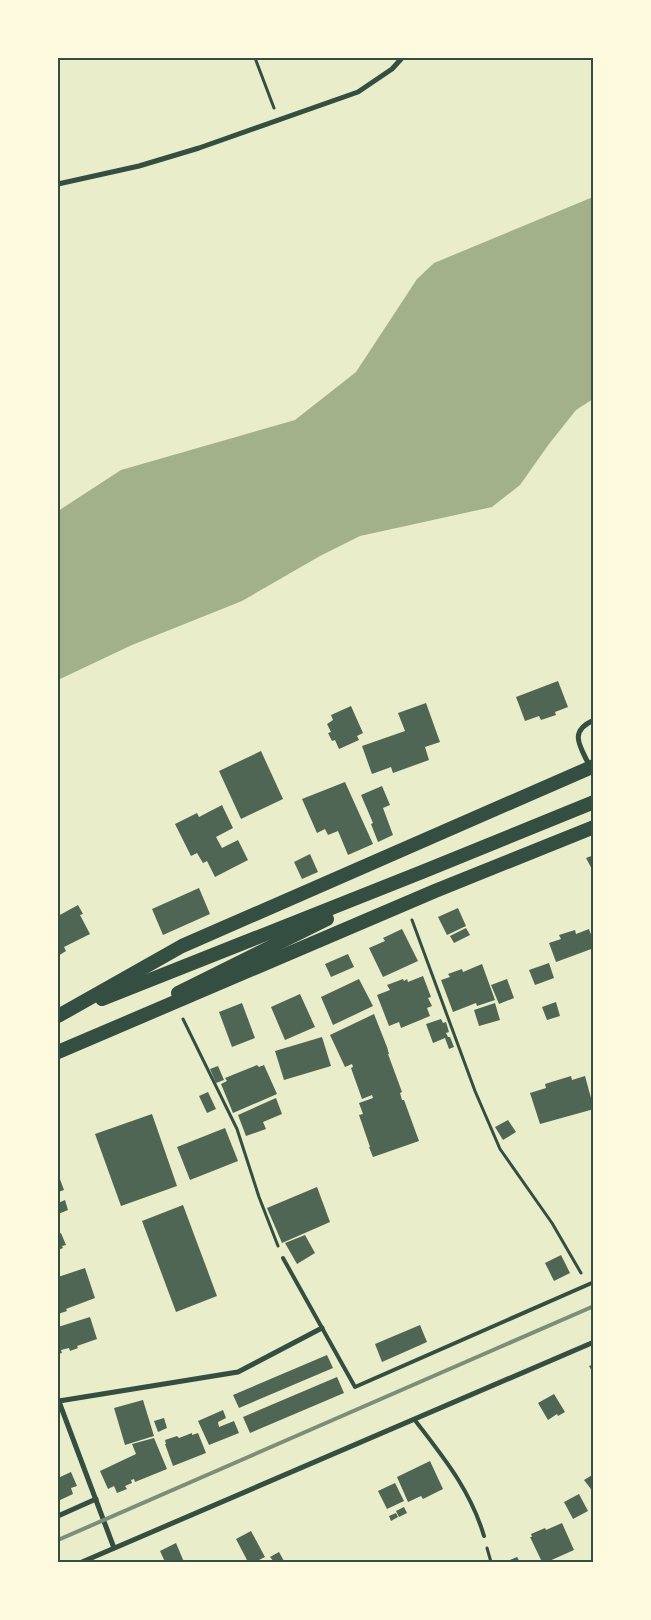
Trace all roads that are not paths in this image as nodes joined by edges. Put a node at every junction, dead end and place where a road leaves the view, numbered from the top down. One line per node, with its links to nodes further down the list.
1 (402, 58): 2 (street)
2 (58, 184)
3 (594, 720): 4 (street)
4 (592, 767): 8 (highway)
5 (594, 802): 7 (highway)
6 (594, 827): 9 (highway)
7 (422, 872): 8 (highway); 9 (highway)
8 (58, 1016)
9 (77, 1044): 10 (highway)
10 (58, 1052)
11 (283, 1258): 13 (lane)
12 (594, 1282): 13 (lane)
13 (322, 1328): 15 (street)
14 (594, 1342): 16 (street)
15 (58, 1400): 17 (street)
16 (414, 1419): 19 (lane); 20 (street)
17 (96, 1499): 18 (street); 20 (street)
18 (58, 1516)
19 (484, 1536)
20 (114, 1548): 21 (street)
21 (82, 1562)

